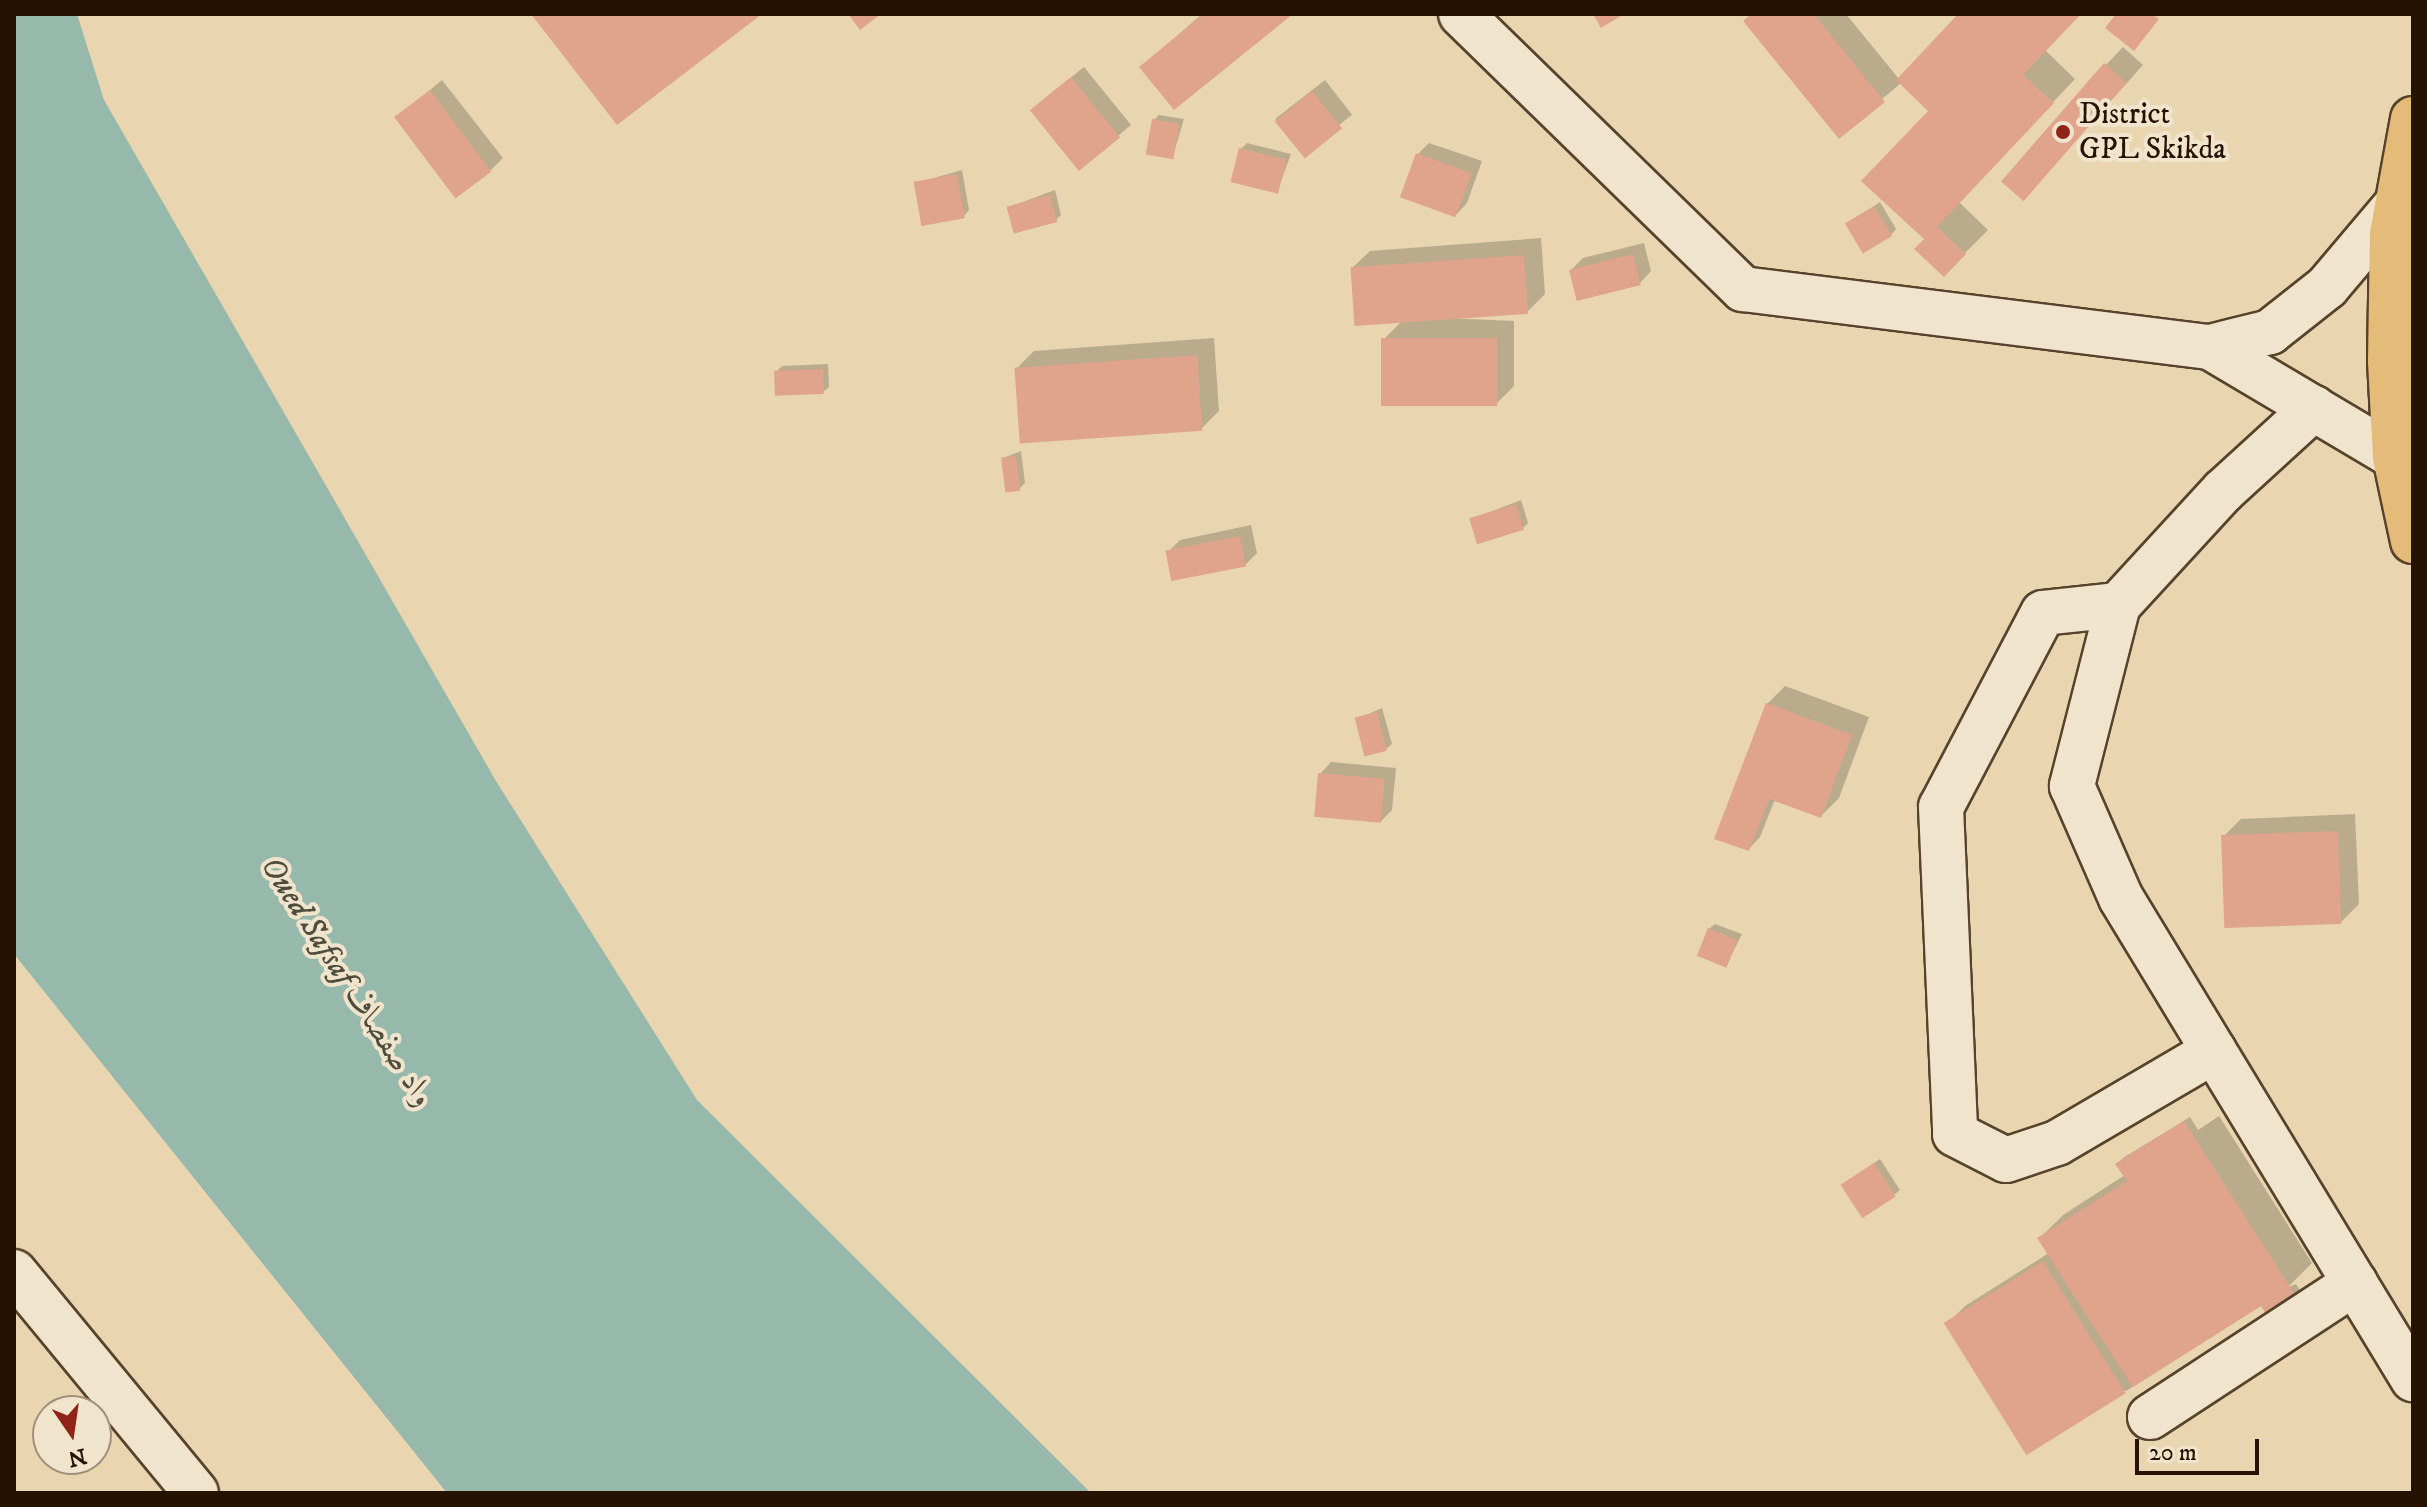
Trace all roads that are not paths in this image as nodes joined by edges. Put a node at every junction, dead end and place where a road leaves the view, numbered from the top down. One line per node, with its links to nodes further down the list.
1 (1461, 14): 4 (street)
2 (2413, 119): 3 (highway)
3 (2398, 203): 4 (street); 6 (highway)
4 (2210, 347): 5 (street)
5 (2314, 408): 6 (street); 8 (street)
6 (2395, 457): 7 (highway)
7 (2413, 541)
8 (2118, 605): 9 (street); 9 (street)
9 (2214, 1051): 11 (street)
10 (14, 1272): 14 (street)
11 (2355, 1283): 12 (street); 13 (street)
12 (2413, 1379)
13 (2150, 1417)
14 (196, 1493)

